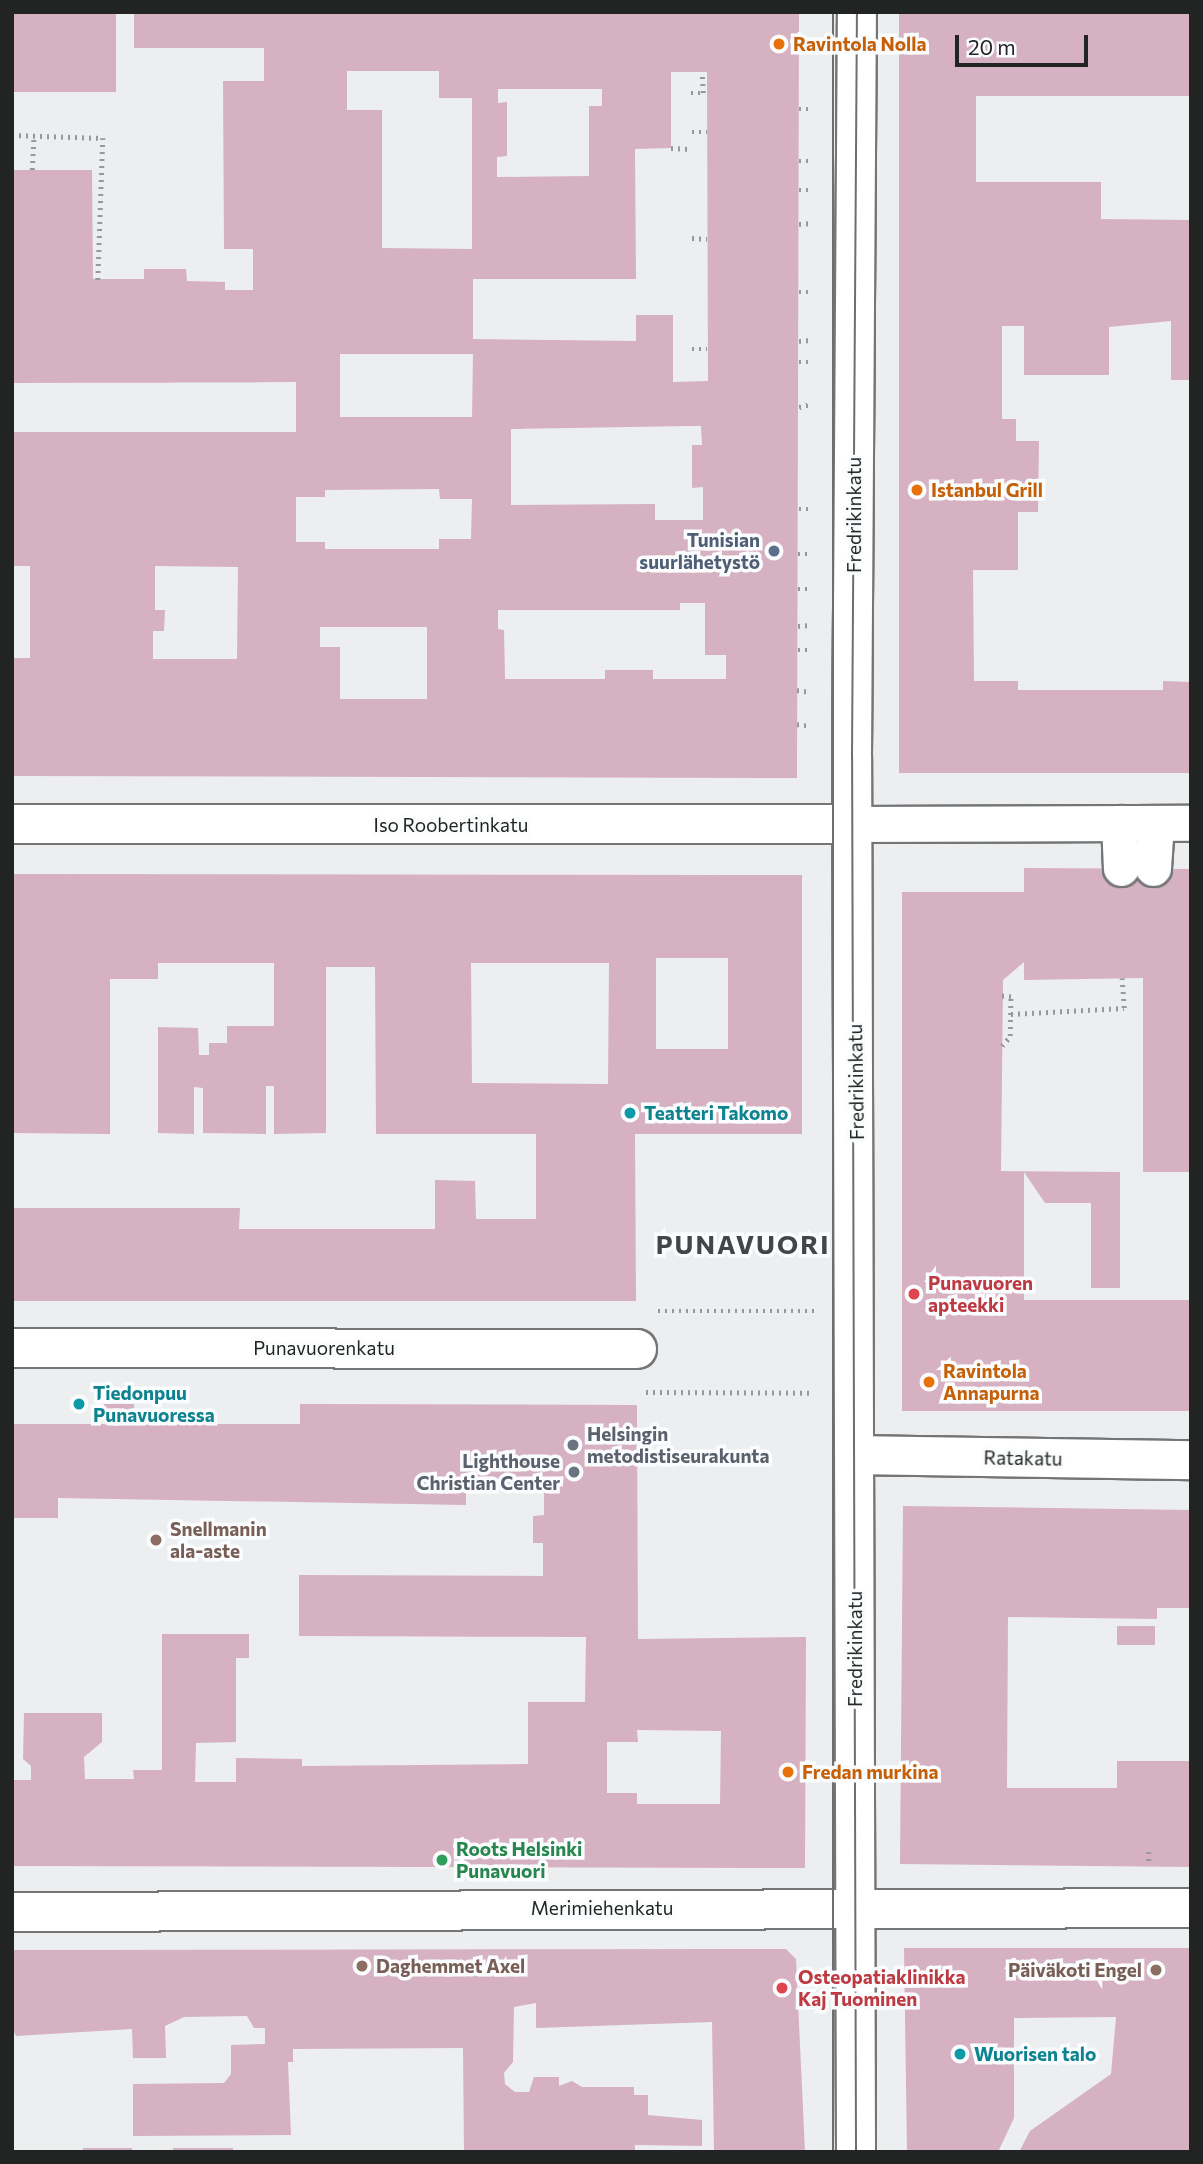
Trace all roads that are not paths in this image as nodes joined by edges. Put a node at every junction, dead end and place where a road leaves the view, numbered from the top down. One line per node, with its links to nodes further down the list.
1 (858, 12): 5 (street, Fredrikinkatu)
2 (1156, 823): 3 (street); 6 (street); 6 (street)
3 (1191, 823)
4 (12, 824): 5 (street, Iso Roobertinkatu)
5 (871, 824): 6 (street); 9 (street, Fredrikinkatu)
6 (1119, 824)
7 (12, 1348): 8 (street, Punavuorenkatu)
8 (637, 1349)
9 (855, 1455): 10 (street, Ratakatu); 11 (street, Fredrikinkatu)
10 (1191, 1460)
11 (856, 1908): 12 (street, Merimiehenkatu); 13 (street, Merimiehenkatu); 14 (street, Fredrikinkatu)
12 (1191, 1908)
13 (12, 1912)
14 (856, 2152)

